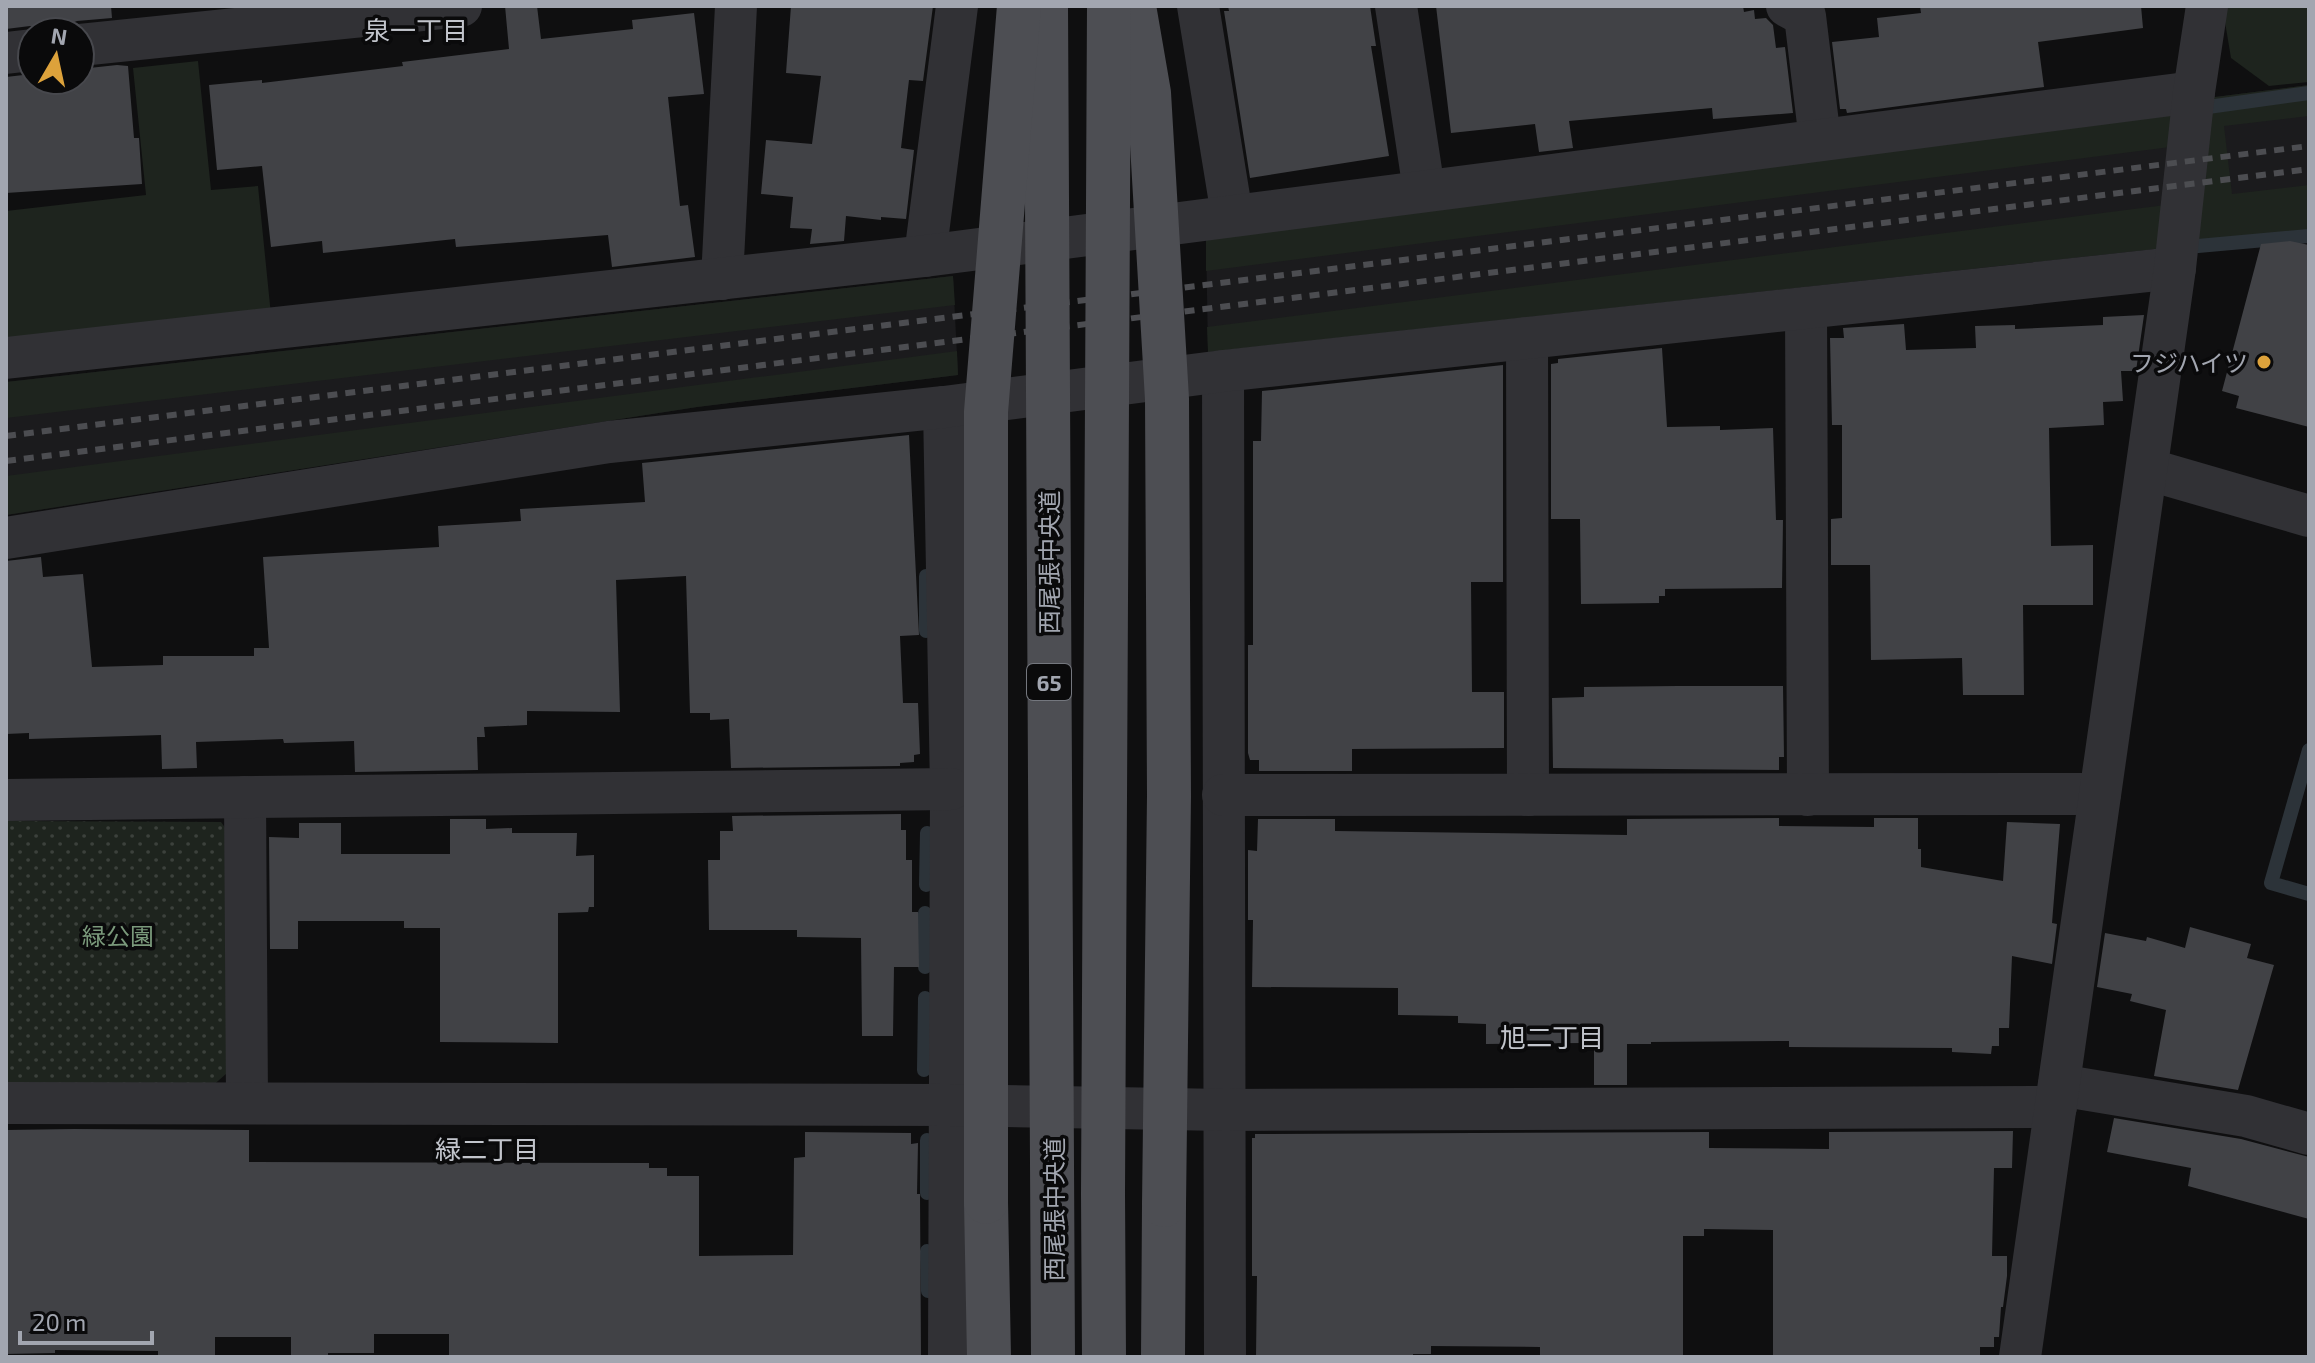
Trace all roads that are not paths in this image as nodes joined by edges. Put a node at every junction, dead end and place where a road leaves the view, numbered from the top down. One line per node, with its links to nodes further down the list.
1 (461, 6): 12 (street)
2 (736, 6): 19 (street)
3 (957, 6): 17 (street)
4 (1019, 6): 42 (main road, bridge)
5 (1046, 6): 43 (main road, 西尾張中央道 / 65, bridge)
6 (1109, 6): 44 (main road, 西尾張中央道 / 65, bridge)
7 (1134, 6): 45 (main road, bridge)
8 (1198, 6): 16 (street)
9 (1396, 6): 15 (street)
10 (1787, 6): 14 (street)
11 (2207, 6): 13 (street)
12 (96, 43)
13 (2194, 92): 14 (street); 18 (street)
14 (1820, 140): 15 (street)
15 (1424, 190): 16 (street)
16 (1232, 215): 17 (street)
17 (925, 256): 19 (street)
18 (2175, 268): 20 (street); 25 (street)
19 (722, 279): 22 (street)
20 (1806, 308): 21 (street); 32 (street)
21 (1527, 338): 23 (street); 31 (street)
22 (6, 358)
23 (1223, 371): 24 (street); 30 (street)
24 (944, 407): 27 (street); 28 (street)
25 (2147, 469): 26 (street); 29 (street)
26 (2309, 516)
27 (6, 538)
28 (951, 789): 33 (street); 38 (street)
29 (2100, 794): 32 (street); 35 (street)
30 (1223, 795): 31 (street); 39 (street)
31 (1528, 795): 32 (street)
32 (1808, 795)
33 (245, 797): 34 (street); 36 (street)
34 (6, 800)
35 (2057, 1096): 39 (street); 40 (street); 47 (street)
36 (247, 1102): 37 (street); 38 (street)
37 (6, 1103)
38 (950, 1105): 39 (street); 41 (street)
39 (1224, 1110): 46 (street)
40 (2309, 1134)
41 (949, 1357)
42 (989, 1357)
43 (1053, 1357)
44 (1104, 1357)
45 (1163, 1357)
46 (1225, 1357)
47 (2020, 1357)

